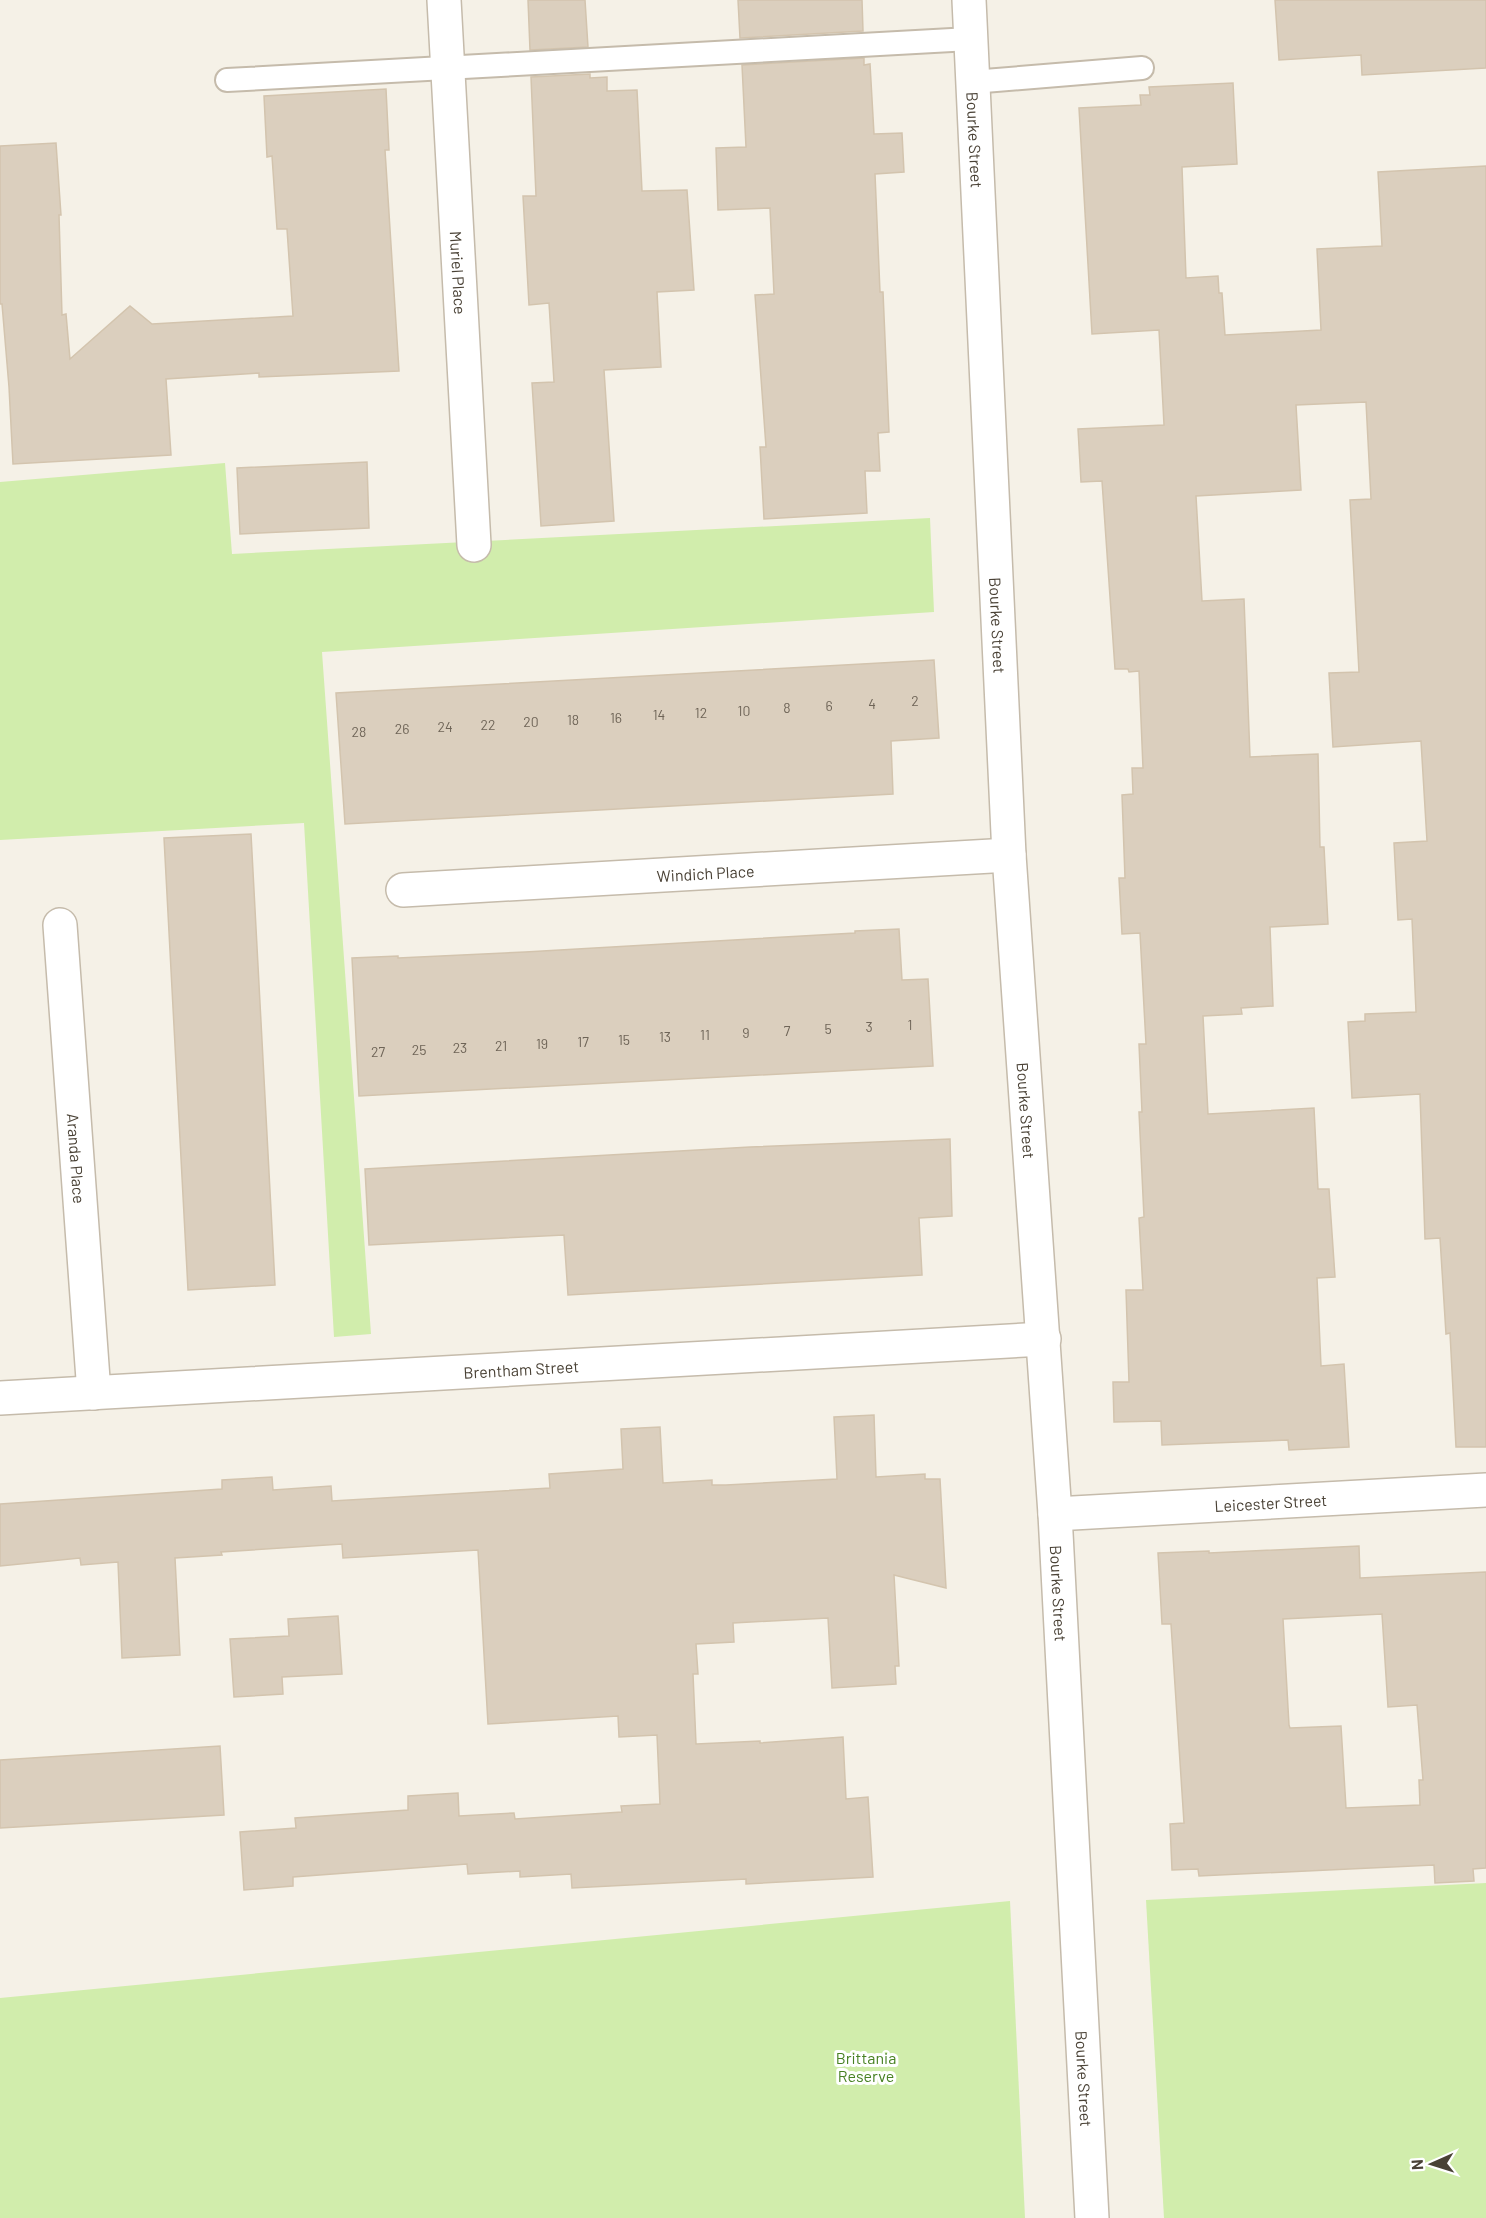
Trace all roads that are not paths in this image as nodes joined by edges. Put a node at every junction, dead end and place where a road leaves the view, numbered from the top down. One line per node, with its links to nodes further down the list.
1 (444, 0): 4 (street, Muriel Place)
2 (969, 0): 3 (street, Bourke Street)
3 (970, 39): 4 (lane); 7 (street, Bourke Street)
4 (447, 67): 6 (lane); 8 (street, Muriel Place)
5 (1142, 68): 7 (lane)
6 (227, 80)
7 (972, 82): 9 (street, Bourke Street)
8 (474, 546)
9 (1008, 855): 10 (street, Windich Place); 12 (street, Bourke Street)
10 (403, 890)
11 (60, 925): 13 (street, Aranda Place)
12 (1044, 1339): 13 (street, Brentham Street); 16 (street, Bourke Street)
13 (94, 1393): 14 (street, Brentham Street)
14 (0, 1398)
15 (1486, 1490): 16 (street, Leicester Street)
16 (1055, 1514): 17 (street, Bourke Street)
17 (1092, 2218)

